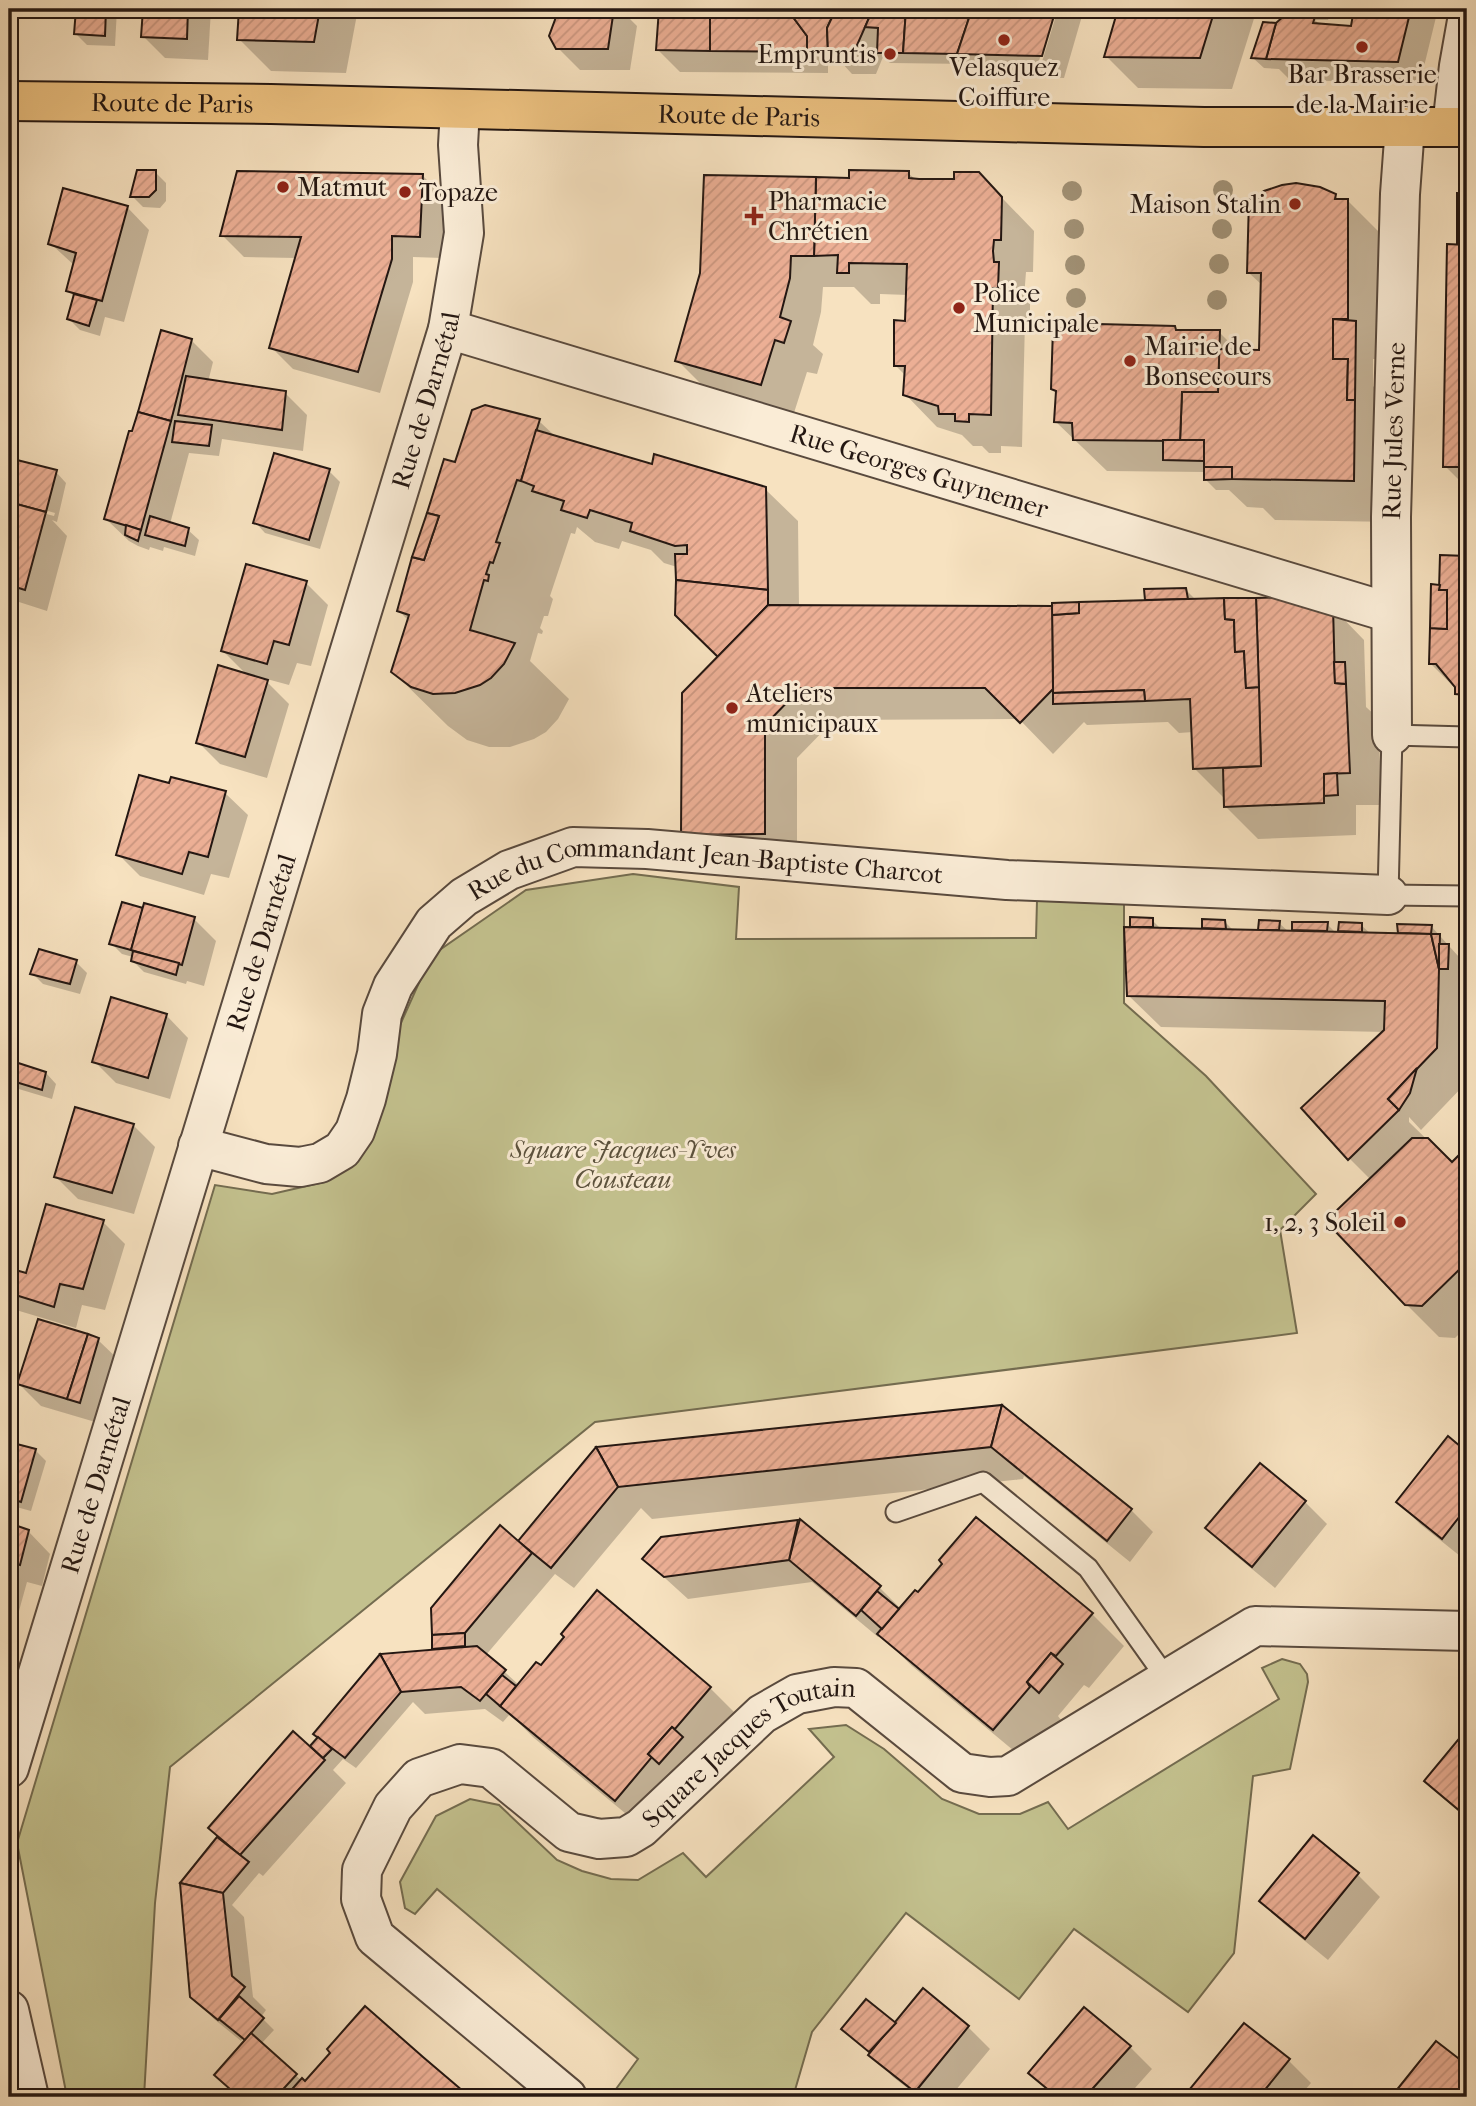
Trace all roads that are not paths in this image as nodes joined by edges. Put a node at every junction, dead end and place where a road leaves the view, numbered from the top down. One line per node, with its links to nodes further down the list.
1 (1467, 21): 5 (street)
2 (9, 101): 3 (main road, Route de Paris)
3 (460, 108): 4 (main road, Route de Paris); 6 (street, Rue de Darnétal)
4 (1405, 125): 5 (main road, Route de Paris); 7 (street, Rue Jules Verne)
5 (1460, 127)
6 (448, 329): 7 (street, Rue Georges Guynemer); 12 (street, Rue de Darnétal)
7 (1391, 613): 8 (street, Rue Jules Verne)
8 (1392, 735): 9 (lane); 10 (lane)
9 (1467, 737)
10 (1388, 895): 11 (lane); 12 (street, Rue du Commandant Jean-Baptiste Charcot)
11 (1467, 896)
12 (198, 1146): 16 (street, Rue de Darnétal)
13 (896, 1512): 15 (lane)
14 (1467, 1631): 15 (street, Square Jacques Toutain)
15 (1167, 1679): 19 (street, Square Jacques Toutain)
16 (9, 1768)
17 (9, 2010): 18 (street)
18 (29, 2097)
19 (567, 2097)

